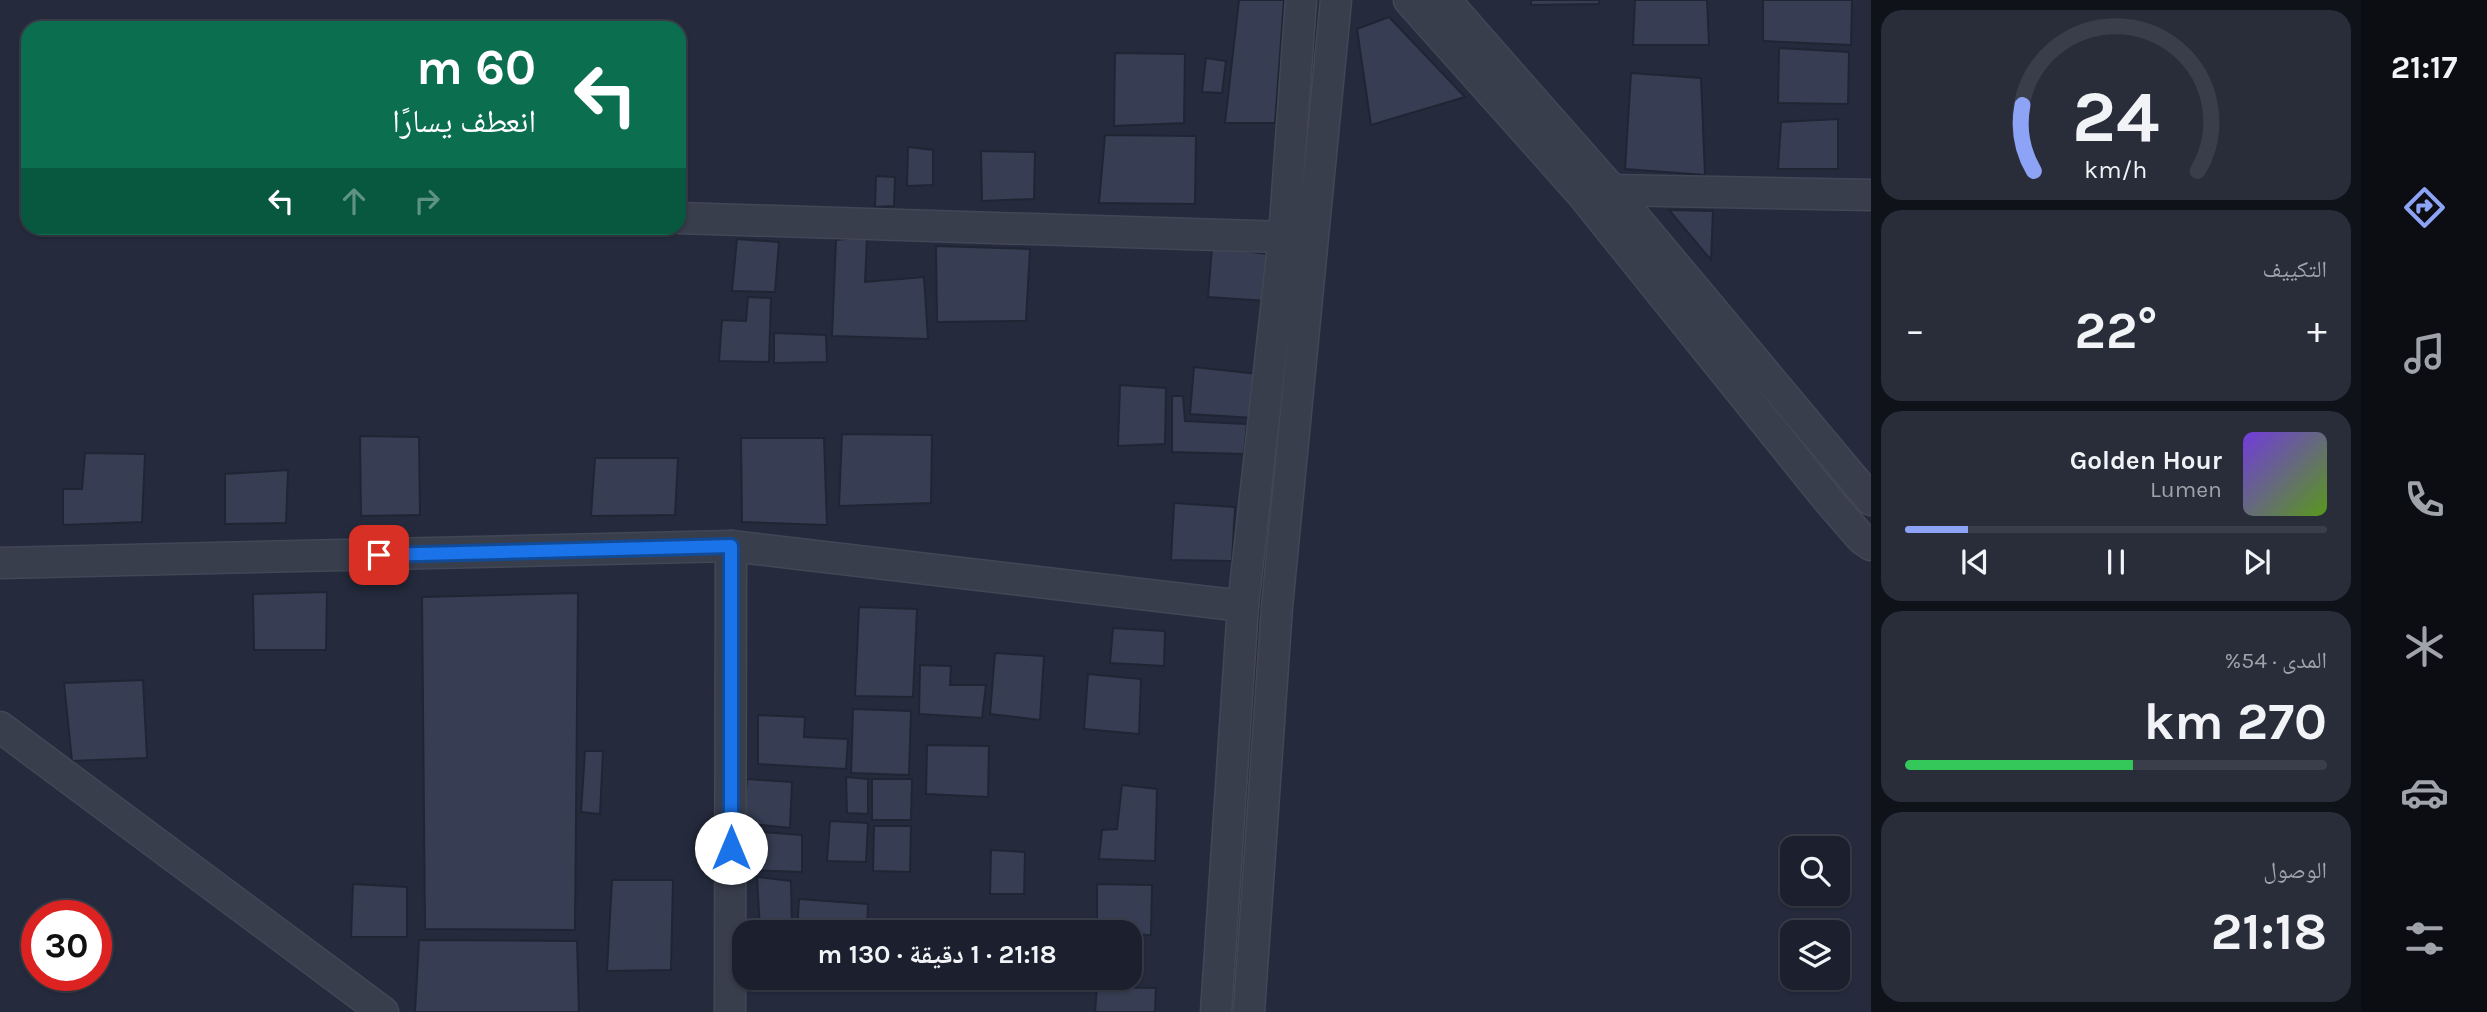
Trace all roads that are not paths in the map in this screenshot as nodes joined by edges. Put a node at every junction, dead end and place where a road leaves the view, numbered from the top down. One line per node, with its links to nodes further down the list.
1 (1301, 0): 8 (street)
2 (1336, 0): 18 (street)
3 (1409, 0): 10 (street)
4 (1445, 0): 5 (street)
5 (1612, 190): 6 (street); 9 (street)
6 (1871, 195)
7 (686, 218): 8 (street)
8 (1284, 237): 13 (street)
9 (1871, 500)
10 (1871, 545)
11 (731, 546): 12 (street); 13 (street); 16 (street)
12 (0, 564)
13 (1243, 606): 17 (street)
14 (0, 727): 15 (street)
15 (383, 1012)
16 (730, 1012)
17 (1216, 1012)
18 (1249, 1012)

